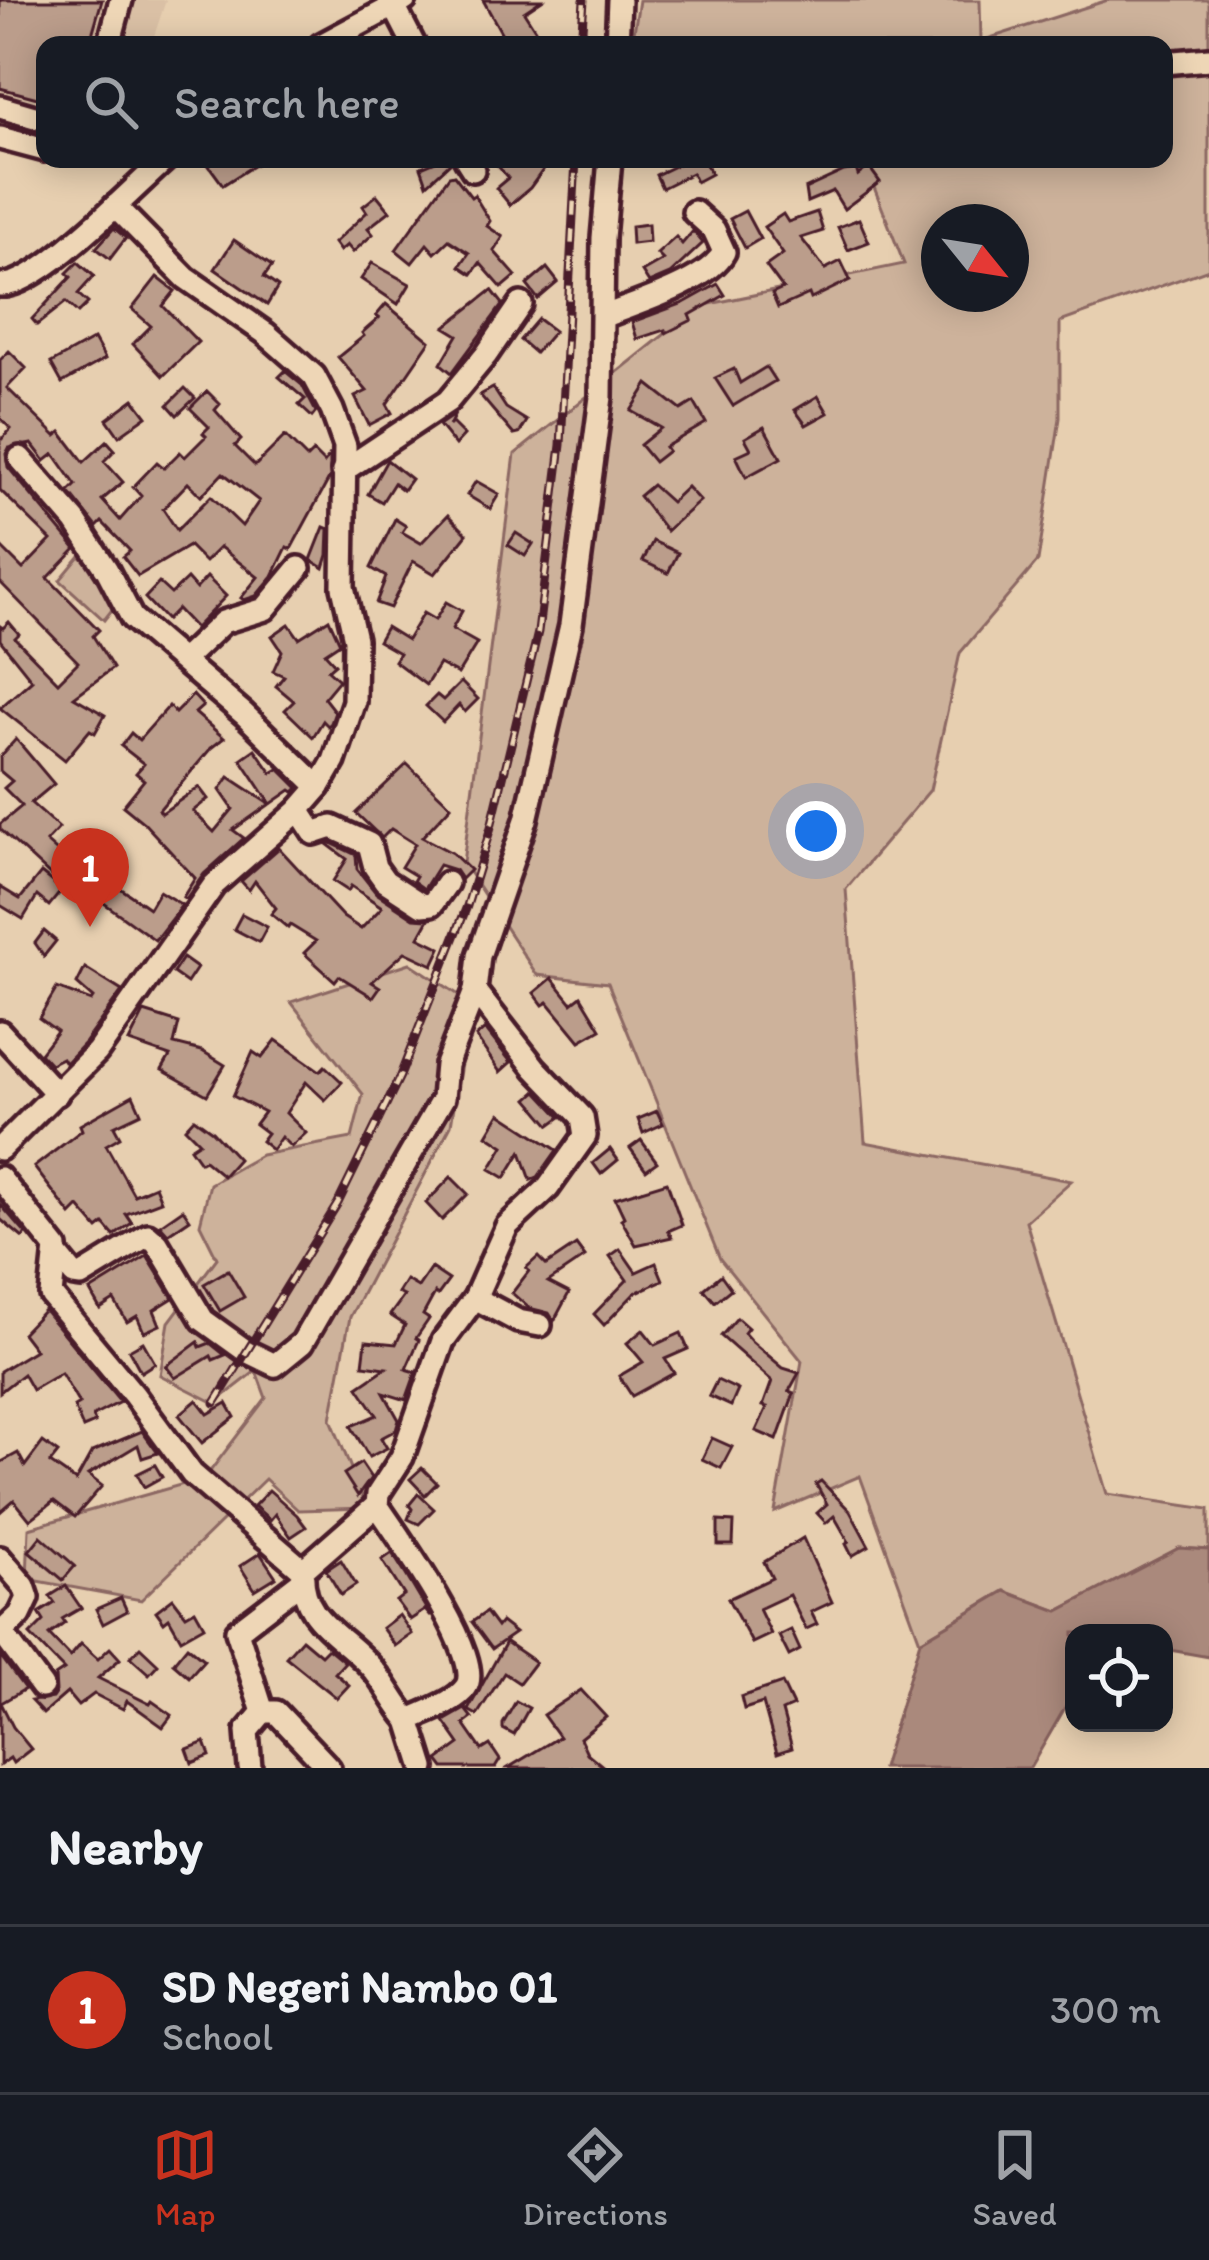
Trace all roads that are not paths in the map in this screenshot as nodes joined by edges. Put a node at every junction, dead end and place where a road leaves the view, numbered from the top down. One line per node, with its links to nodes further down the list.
1 (121, 0): 4 (street)
2 (619, 0): 7 (street)
3 (399, 3): 5 (street); 6 (street)
4 (111, 36)
5 (338, 36)
6 (411, 36)
7 (617, 36)
8 (1209, 59): 9 (street)
9 (1173, 62)
10 (0, 107): 11 (street)
11 (36, 117)
12 (0, 138): 13 (street)
13 (36, 148)
14 (156, 168): 16 (street)
15 (609, 168): 20 (street)
16 (115, 206): 18 (street); 22 (street)
17 (694, 212): 20 (street)
18 (0, 285)
19 (521, 304): 22 (street)
20 (605, 316): 28 (street)
21 (20, 458): 24 (street)
22 (343, 471): 25 (street)
23 (299, 568): 24 (street)
24 (183, 660): 25 (street)
25 (319, 787): 26 (street)
26 (299, 810): 27 (street); 30 (street)
27 (447, 883)
28 (475, 992): 33 (street); 34 (street)
29 (0, 1032): 30 (street)
30 (58, 1094): 31 (street)
31 (0, 1149)
32 (0, 1178): 33 (street)
33 (56, 1253): 38 (street)
34 (475, 1298): 35 (street); 36 (street)
35 (540, 1325)
36 (377, 1504): 38 (street); 42 (street)
37 (0, 1558): 39 (street)
38 (303, 1575): 41 (street); 42 (street)
39 (1, 1630): 40 (street)
40 (43, 1687)
41 (263, 1712): 43 (street); 44 (street)
42 (409, 1720): 45 (street)
43 (250, 1768)
44 (329, 1768)
45 (424, 1768)

